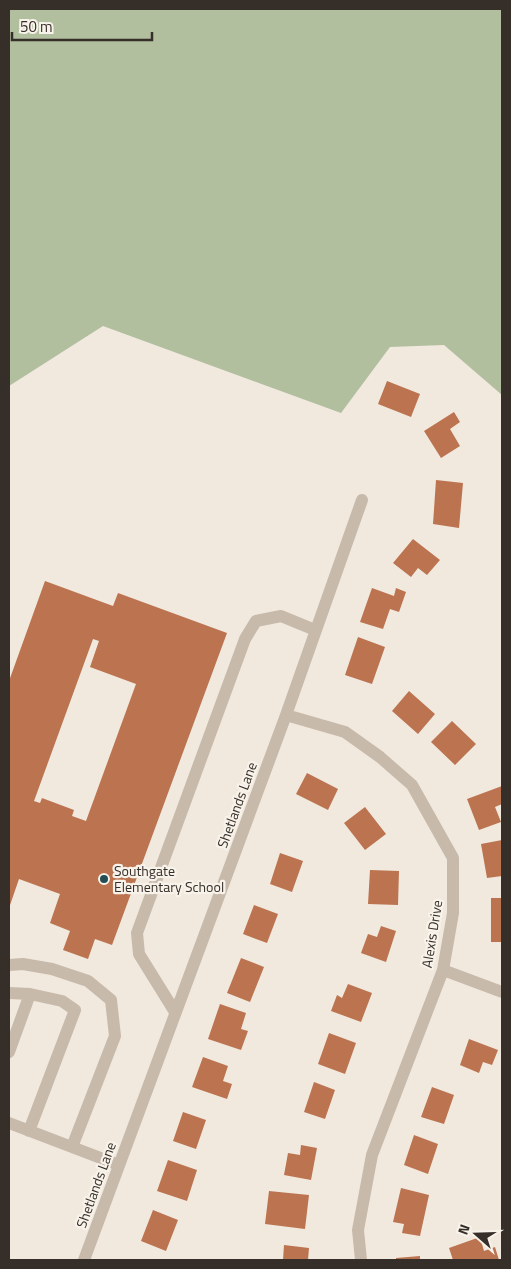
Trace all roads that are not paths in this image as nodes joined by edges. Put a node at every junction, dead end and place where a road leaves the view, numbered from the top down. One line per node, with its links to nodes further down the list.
1 (362, 500): 2 (street, Shetlands Lane)
2 (315, 630): 3 (street, Shetlands Lane); 9 (street)
3 (286, 715): 5 (street, Alexis Drive); 9 (street, Shetlands Lane)
4 (9, 965): 13 (street)
5 (443, 970): 6 (street); 16 (street, Alexis Drive)
6 (502, 992)
7 (9, 993): 8 (street)
8 (30, 994): 10 (street); 12 (street)
9 (176, 1012): 14 (street, Shetlands Lane)
10 (9, 1052)
11 (9, 1123): 12 (street)
12 (29, 1131): 13 (street)
13 (72, 1147): 14 (street)
14 (119, 1165): 15 (street, Shetlands Lane)
15 (84, 1260)
16 (361, 1260)

